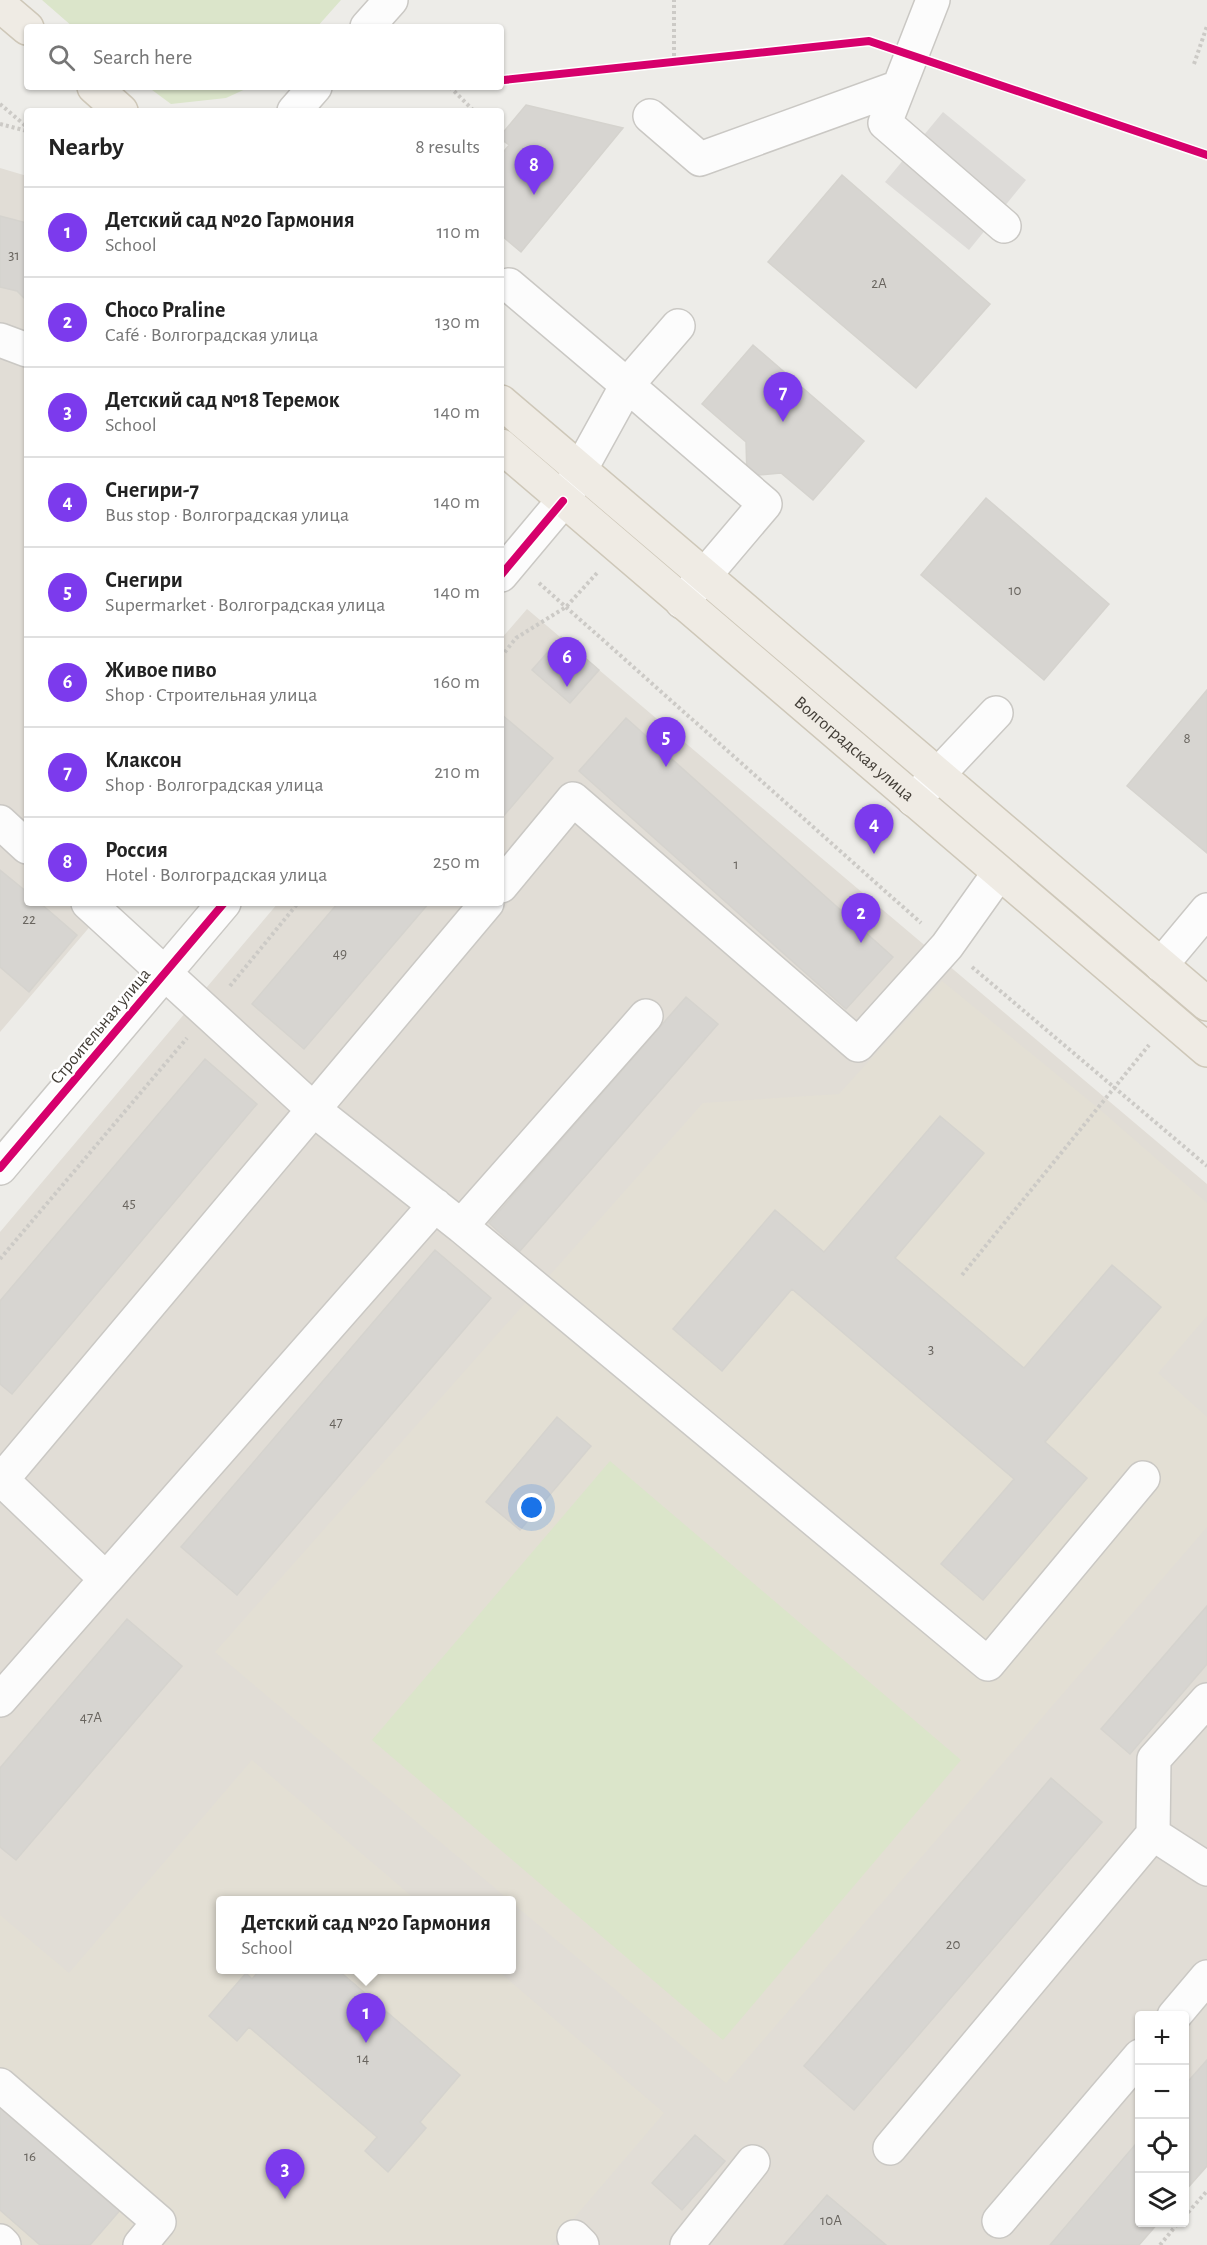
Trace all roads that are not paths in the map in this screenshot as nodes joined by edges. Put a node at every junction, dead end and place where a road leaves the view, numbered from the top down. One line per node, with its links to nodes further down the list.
1 (391, 0): 4 (street)
2 (933, 0): 6 (street)
3 (0, 5): 5 (main road)
4 (370, 24)
5 (24, 25)
6 (899, 87): 11 (street); 12 (street)
7 (96, 90): 9 (main road)
8 (312, 90): 10 (street)
9 (118, 108)
10 (297, 108)
11 (650, 116)
12 (1004, 226)
13 (509, 285): 17 (street)
14 (678, 326): 17 (street)
15 (0, 340): 16 (street)
16 (24, 349)
17 (627, 385): 20 (street); 23 (street)
18 (504, 405): 20 (main road)
19 (504, 449): 21 (main road, Волгоградская улица)
20 (581, 470): 21 (street); 23 (main road)
21 (563, 501): 22 (street); 24 (main road, Волгоградская улица)
22 (507, 568)
23 (703, 575): 24 (street); 26 (main road)
24 (682, 602): 27 (main road, Волгоградская улица)
25 (996, 713): 26 (street)
26 (937, 774): 27 (street); 36 (main road)
27 (914, 800): 30 (main road, Волгоградская улица)
28 (0, 822): 29 (street)
29 (24, 844)
30 (999, 873): 31 (street); 40 (main road, Волгоградская улица)
31 (504, 882)
32 (91, 906): 37 (street)
33 (221, 906): 37 (street, Строительная улица)
34 (484, 906): 41 (street)
35 (1207, 910): 36 (street)
36 (1161, 965): 38 (main road)
37 (164, 974): 41 (street); 42 (street, Строительная улица)
38 (1207, 1004)
39 (646, 1016): 44 (street)
40 (1207, 1050)
41 (314, 1110): 43 (street); 46 (street)
42 (0, 1168)
43 (435, 1205): 44 (street); 47 (street)
44 (461, 1226): 45 (street)
45 (1143, 1478)
46 (1, 1480): 47 (street)
47 (106, 1579): 48 (street)
48 (0, 1700)
49 (1207, 1700): 50 (street)
50 (1153, 1834): 51 (street); 56 (street)
51 (1207, 1869)
52 (1207, 1977): 53 (street)
53 (1178, 2011)
54 (1135, 2062): 58 (street)
55 (0, 2085): 61 (street)
56 (890, 2148)
57 (753, 2162): 62 (street)
58 (999, 2221)
59 (0, 2241): 60 (street)
60 (4, 2245)
61 (140, 2245)
62 (687, 2245)

